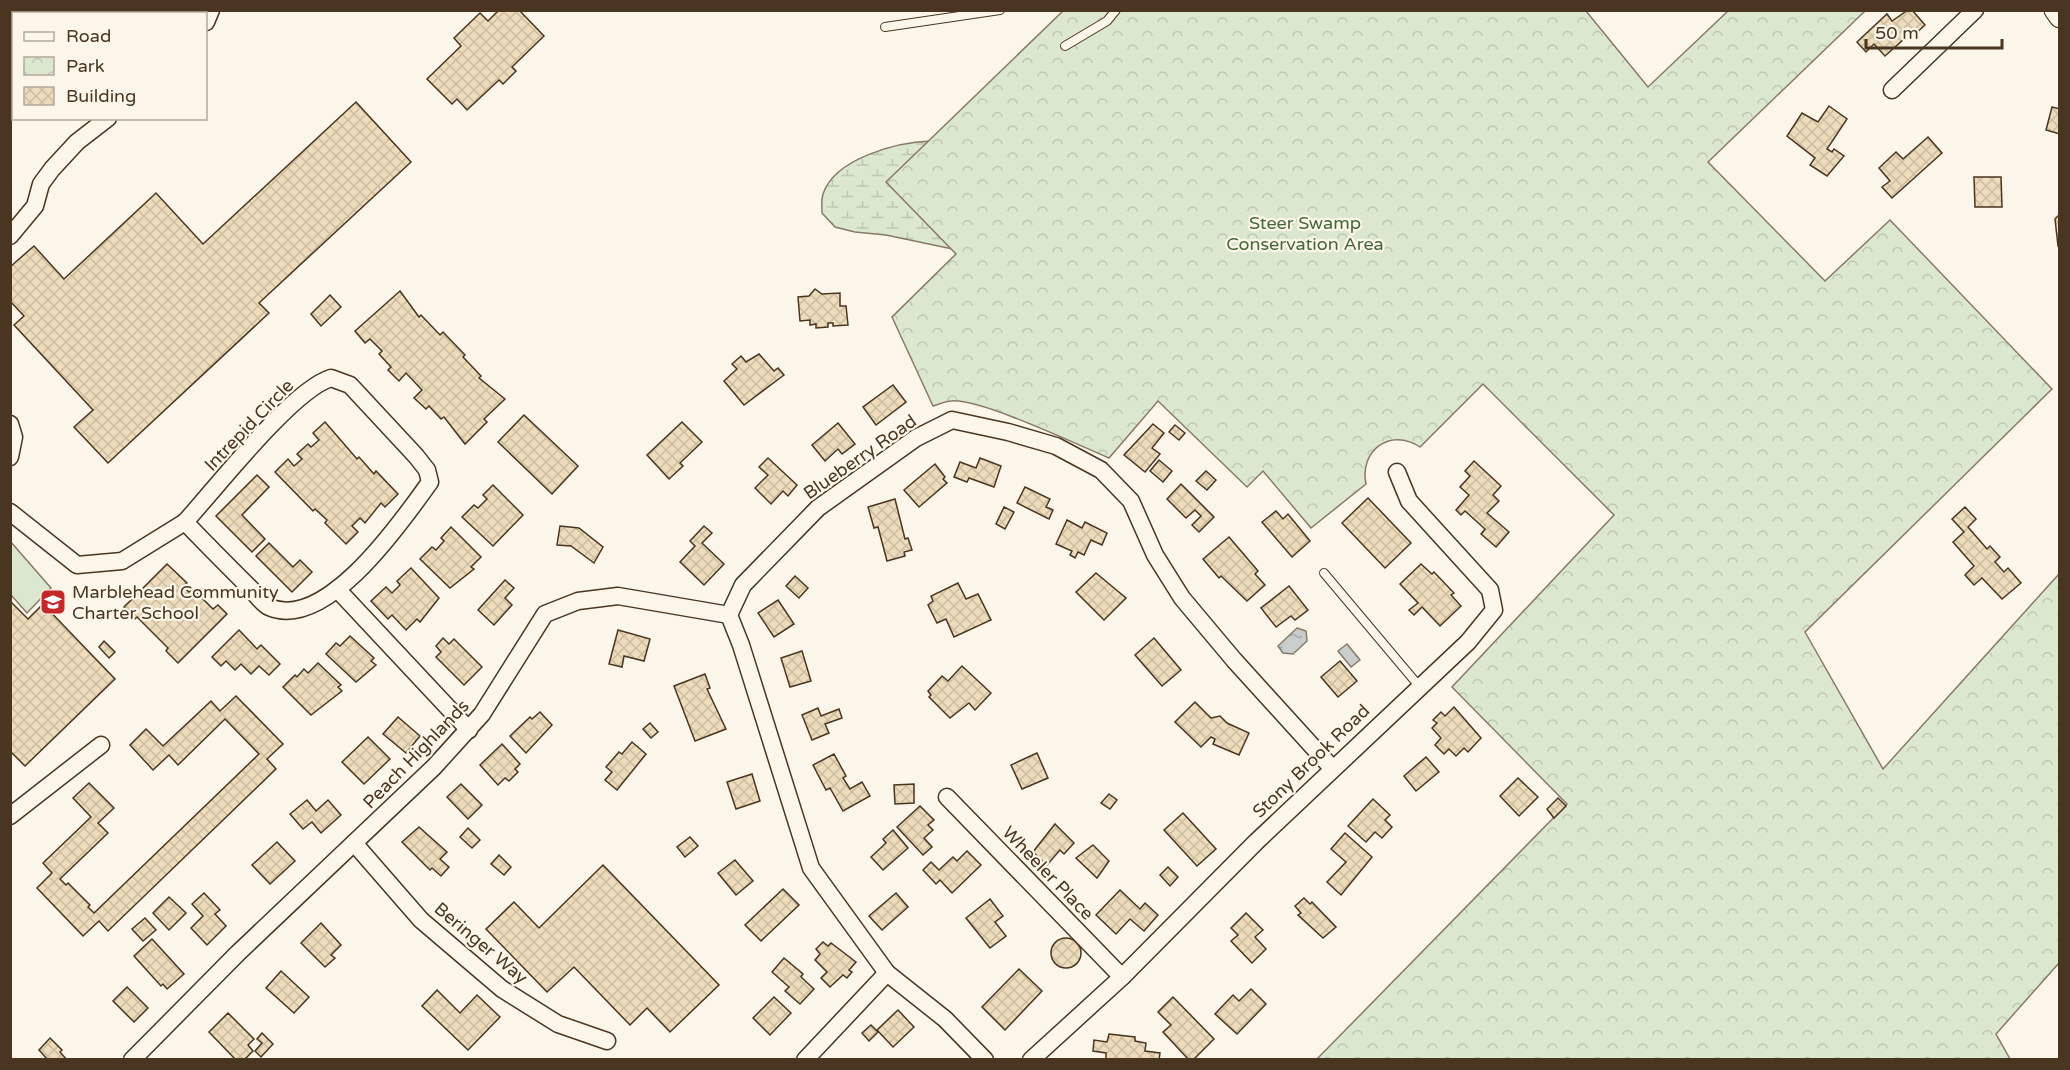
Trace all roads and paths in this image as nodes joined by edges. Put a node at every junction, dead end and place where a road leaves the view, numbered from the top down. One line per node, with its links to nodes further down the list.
1 (1000, 10): 6 (lane)
2 (1116, 10): 7 (lane)
3 (1975, 10): 8 (street)
4 (2055, 10): 5 (street)
5 (2060, 17)
6 (885, 27)
7 (1065, 46)
8 (1892, 90)
9 (105, 120): 10 (street)
10 (14, 232)
11 (10, 424): 12 (street)
12 (10, 457)
13 (1397, 472): 19 (street, Stony Brook Road)
14 (10, 512): 15 (street)
15 (185, 522): 17 (street, Intrepid Circle); 17 (street, Intrepid Circle)
16 (1324, 573): 19 (lane)
17 (337, 589): 20 (street)
18 (729, 615): 20 (street, Peach Highlands); 22 (street, Blueberry Road); 26 (street)
19 (1419, 686): 22 (street, Stony Brook Road)
20 (469, 730): 25 (street, Peach Highlands)
21 (101, 746): 24 (street)
22 (1332, 768): 27 (street, Stony Brook Road)
23 (947, 797): 27 (street, Wheeler Place)
24 (10, 816)
25 (354, 843): 28 (street, Beringer Way); 29 (street, Peach Highlands)
26 (887, 973): 30 (street); 31 (street)
27 (1122, 977): 32 (street, Stony Brook Road)
28 (607, 1041)
29 (132, 1059)
30 (805, 1059)
31 (985, 1059)
32 (1031, 1059)

